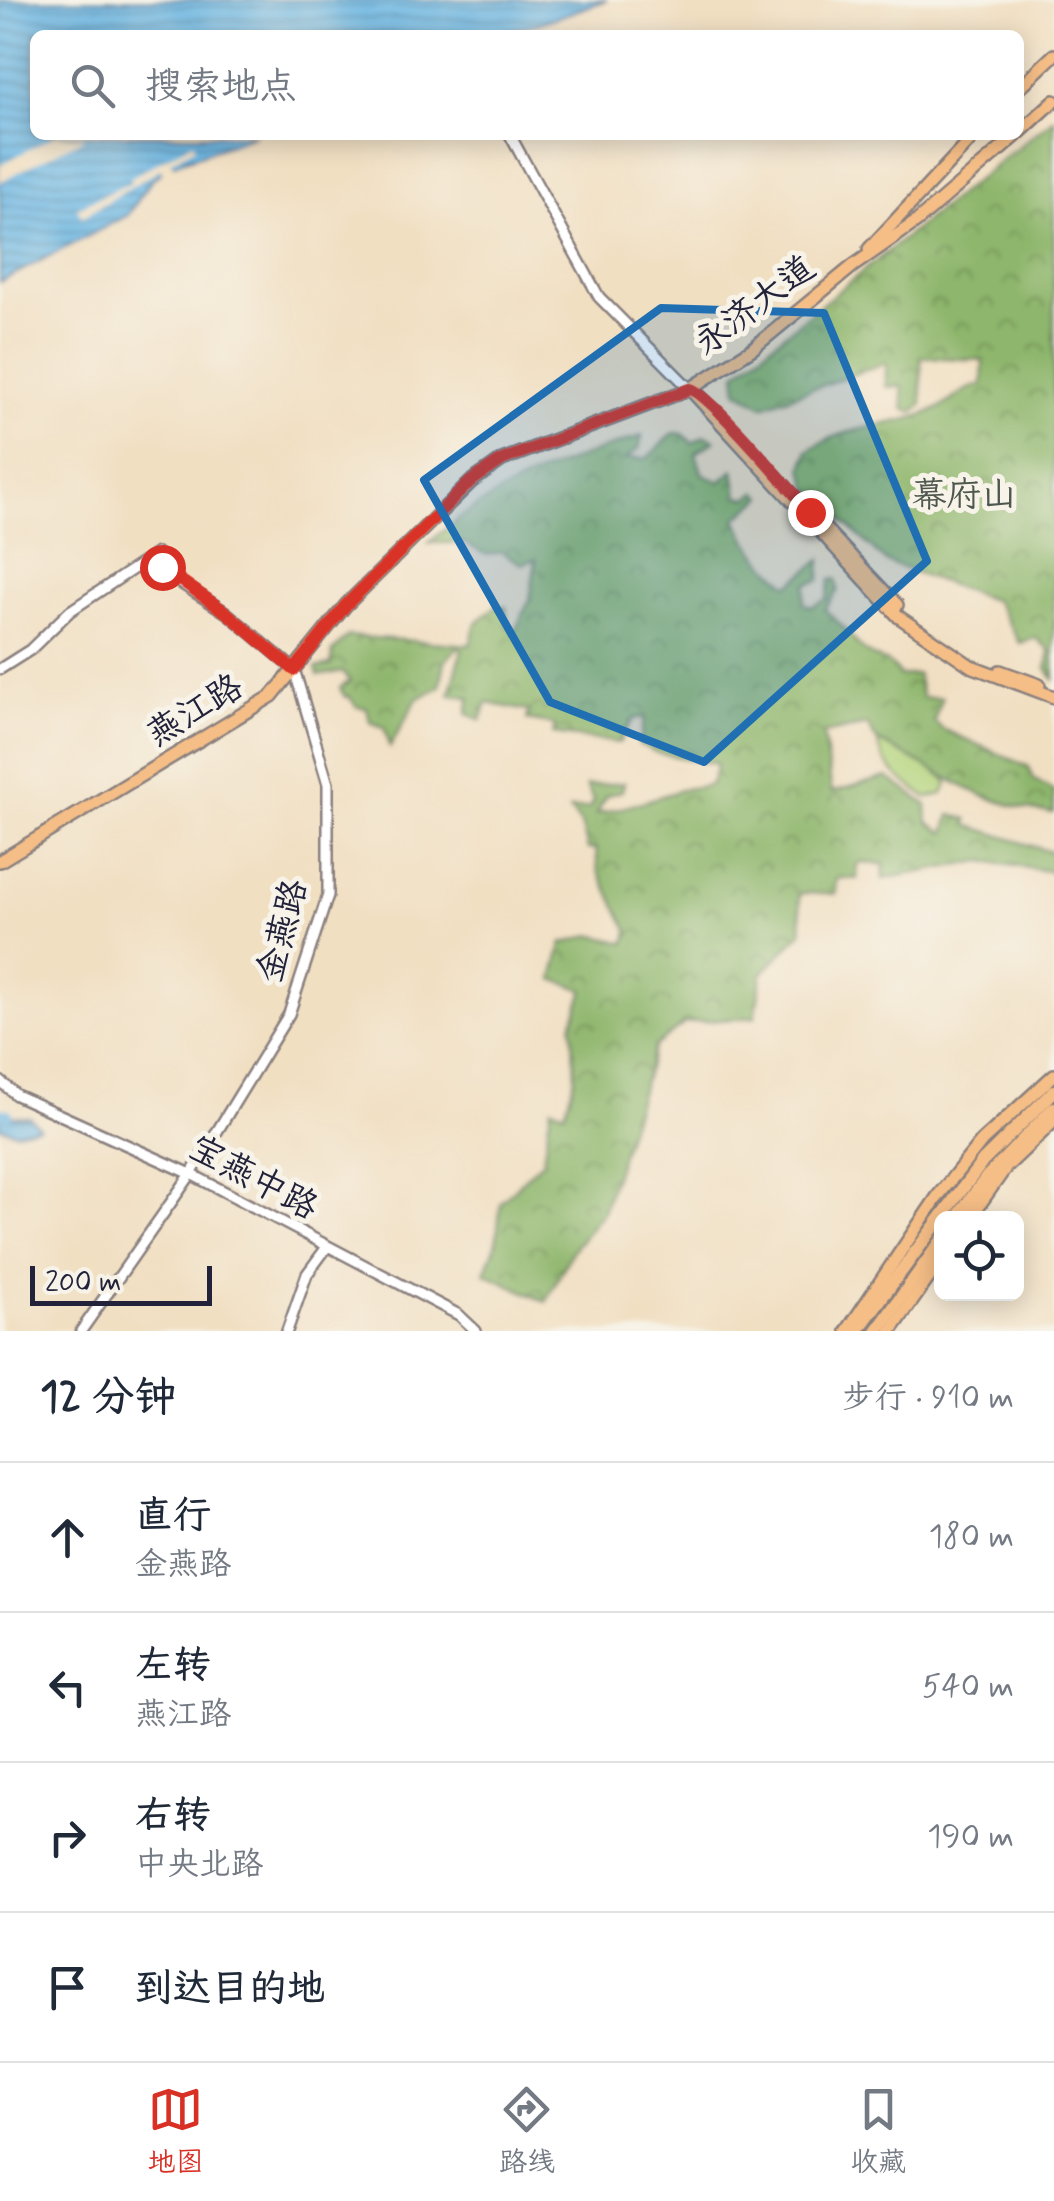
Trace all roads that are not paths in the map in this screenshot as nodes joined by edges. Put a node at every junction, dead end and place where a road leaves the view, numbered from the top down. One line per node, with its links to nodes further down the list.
1 (1054, 55): 2 (main road)
2 (1024, 83)
3 (1054, 101): 4 (main road, 永济大道)
4 (1024, 128)
5 (513, 140): 9 (street)
6 (970, 140): 8 (main road, 永济大道)
7 (1011, 140): 8 (main road, 永济大道)
8 (853, 266): 9 (main road, 永济大道)
9 (693, 391): 11 (main road, 燕江路); 12 (main road)
10 (0, 669): 11 (street)
11 (295, 672): 13 (main road, 燕江路); 19 (street, 金燕路)
12 (1054, 693)
13 (0, 864)
14 (1054, 1076): 28 (main road)
15 (0, 1081): 19 (street, 宝燕中路)
16 (1054, 1091): 29 (highway)
17 (1054, 1108): 20 (highway)
18 (1054, 1121): 21 (main road)
19 (191, 1174): 22 (street, 宝燕中路); 25 (street, 金燕路)
20 (962, 1211)
21 (975, 1211)
22 (327, 1247): 26 (street); 27 (street, 宝燕中路)
23 (934, 1251): 30 (highway)
24 (934, 1270): 31 (main road)
25 (80, 1331)
26 (287, 1331)
27 (476, 1331)
28 (847, 1331)
29 (857, 1331)
30 (877, 1331)
31 (891, 1331)

